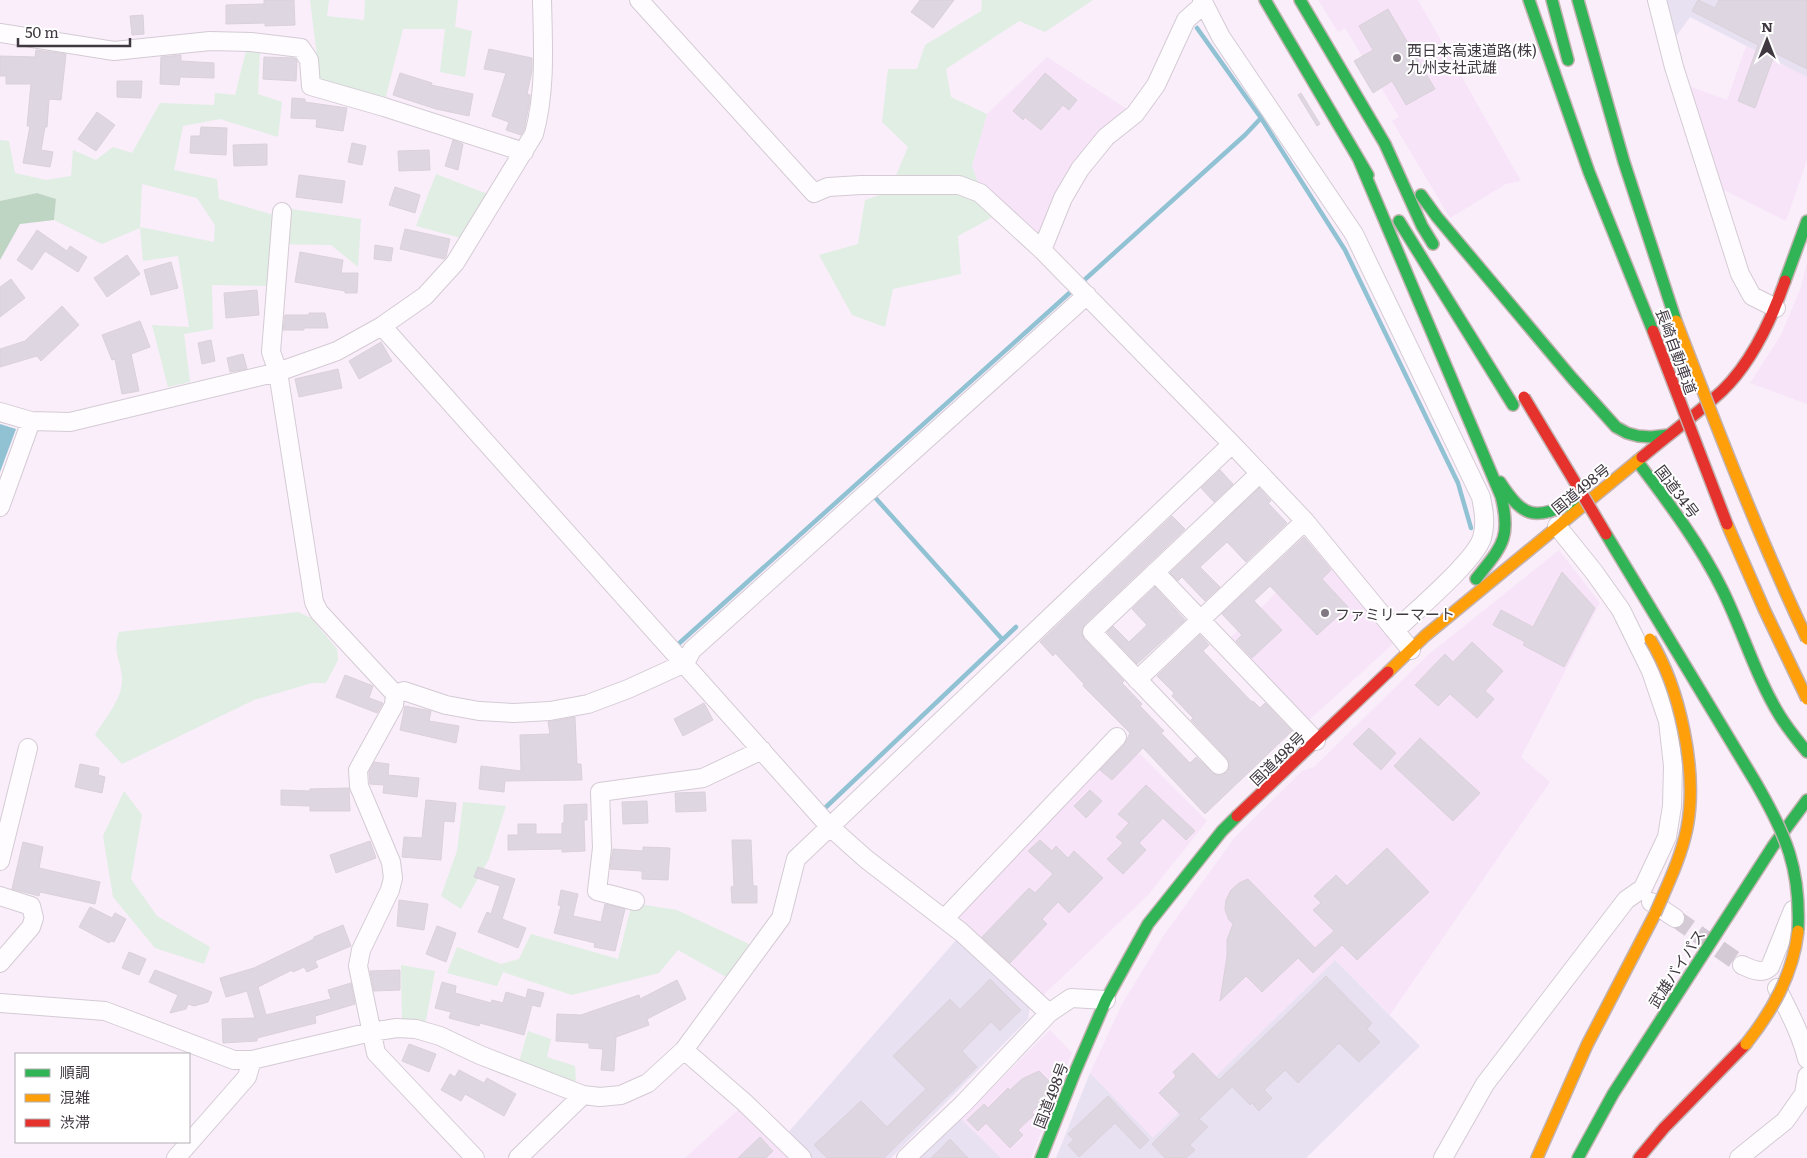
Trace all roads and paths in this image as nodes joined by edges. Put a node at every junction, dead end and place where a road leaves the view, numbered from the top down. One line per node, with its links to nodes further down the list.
1 (542, 0): 13 (street)
2 (639, 0): 18 (street)
3 (1265, 0): 14 (highway)
4 (1300, 0): 12 (highway)
5 (1530, 0): 23 (highway)
6 (1552, 0): 11 (highway)
7 (1578, 0): 47 (highway, 長崎自動車道, bridge)
8 (1657, 0): 21 (street)
9 (1203, 2): 18 (street); 45 (street)
10 (0, 33): 13 (street)
11 (1570, 66)
12 (1385, 144): 19 (highway); 29 (highway)
13 (524, 152): 22 (street)
14 (1358, 160): 26 (highway); 32 (highway)
15 (1598, 162): 23 (highway, 長崎自動車道)
16 (282, 212): 24 (street)
17 (1807, 221): 21 (highway, 国道34号)
18 (1042, 250): 20 (street)
19 (1437, 252)
20 (1087, 295): 31 (street); 49 (street)
21 (1776, 308): 30 (highway, 国道34号)
22 (382, 326): 24 (street); 49 (street)
23 (1653, 331): 52 (highway, 長崎自動車道, bridge)
24 (278, 372): 28 (street); 51 (street)
25 (1521, 393): 91 (highway, bridge)
26 (1516, 409)
27 (0, 412): 28 (street)
28 (31, 422): 38 (street)
29 (1616, 428): 30 (highway); 35 (highway)
30 (1668, 435): 33 (highway, 国道34号)
31 (1232, 444): 34 (street); 60 (street)
32 (1487, 461): 36 (highway); 46 (highway)
33 (1637, 461): 35 (highway, 国道498号); 57 (highway, 国道34号)
34 (1260, 473): 40 (street); 42 (street)
35 (1615, 478): 36 (highway, 国道498号)
36 (1598, 493): 41 (highway, 国道498号)
37 (1567, 495): 39 (highway)
38 (0, 507)
39 (1581, 519)
40 (1305, 521): 43 (street); 45 (street)
41 (1557, 526): 46 (highway, 国道498号); 63 (street)
42 (1155, 572): 43 (street); 50 (street)
43 (1200, 620): 50 (street); 54 (street)
44 (1645, 630): 89 (highway, bridge)
45 (1395, 631): 48 (street)
46 (1425, 636): 48 (highway, 国道498号)
47 (1807, 639)
48 (1411, 650): 54 (highway, 国道498号)
49 (677, 654): 51 (street); 56 (street)
50 (1137, 680): 58 (street)
51 (395, 694): 74 (street)
52 (1807, 699)
53 (1117, 737): 67 (street)
54 (1316, 741): 71 (highway, 国道498号)
55 (28, 748): 61 (street)
56 (762, 750): 60 (street); 65 (street)
57 (1807, 752)
58 (1219, 765)
59 (1807, 800): 90 (highway, 武雄バイパス)
60 (829, 826): 67 (street); 75 (street)
61 (0, 861)
62 (1807, 884): 70 (street)
63 (1643, 888): 66 (street); 88 (street)
64 (0, 896): 68 (street)
65 (636, 901)
66 (1675, 918)
67 (944, 919): 73 (street)
68 (0, 963)
69 (1742, 965): 70 (street)
70 (1767, 970): 76 (street)
71 (1106, 1000): 73 (street); 87 (highway, 国道498号)
72 (0, 1003): 77 (street)
73 (1049, 1013): 86 (street)
74 (371, 1032): 77 (street); 79 (street); 83 (street)
75 (684, 1050): 79 (street); 85 (street)
76 (1807, 1059)
77 (252, 1060): 80 (street)
78 (1807, 1076): 92 (street)
79 (583, 1095): 84 (street)
80 (190, 1142)
81 (189, 1143): 82 (street)
82 (176, 1158)
83 (474, 1158)
84 (518, 1158)
85 (802, 1158)
86 (906, 1158)
87 (1041, 1158)
88 (1443, 1158)
89 (1537, 1158)
90 (1578, 1158)
91 (1639, 1158)
92 (1739, 1158)

